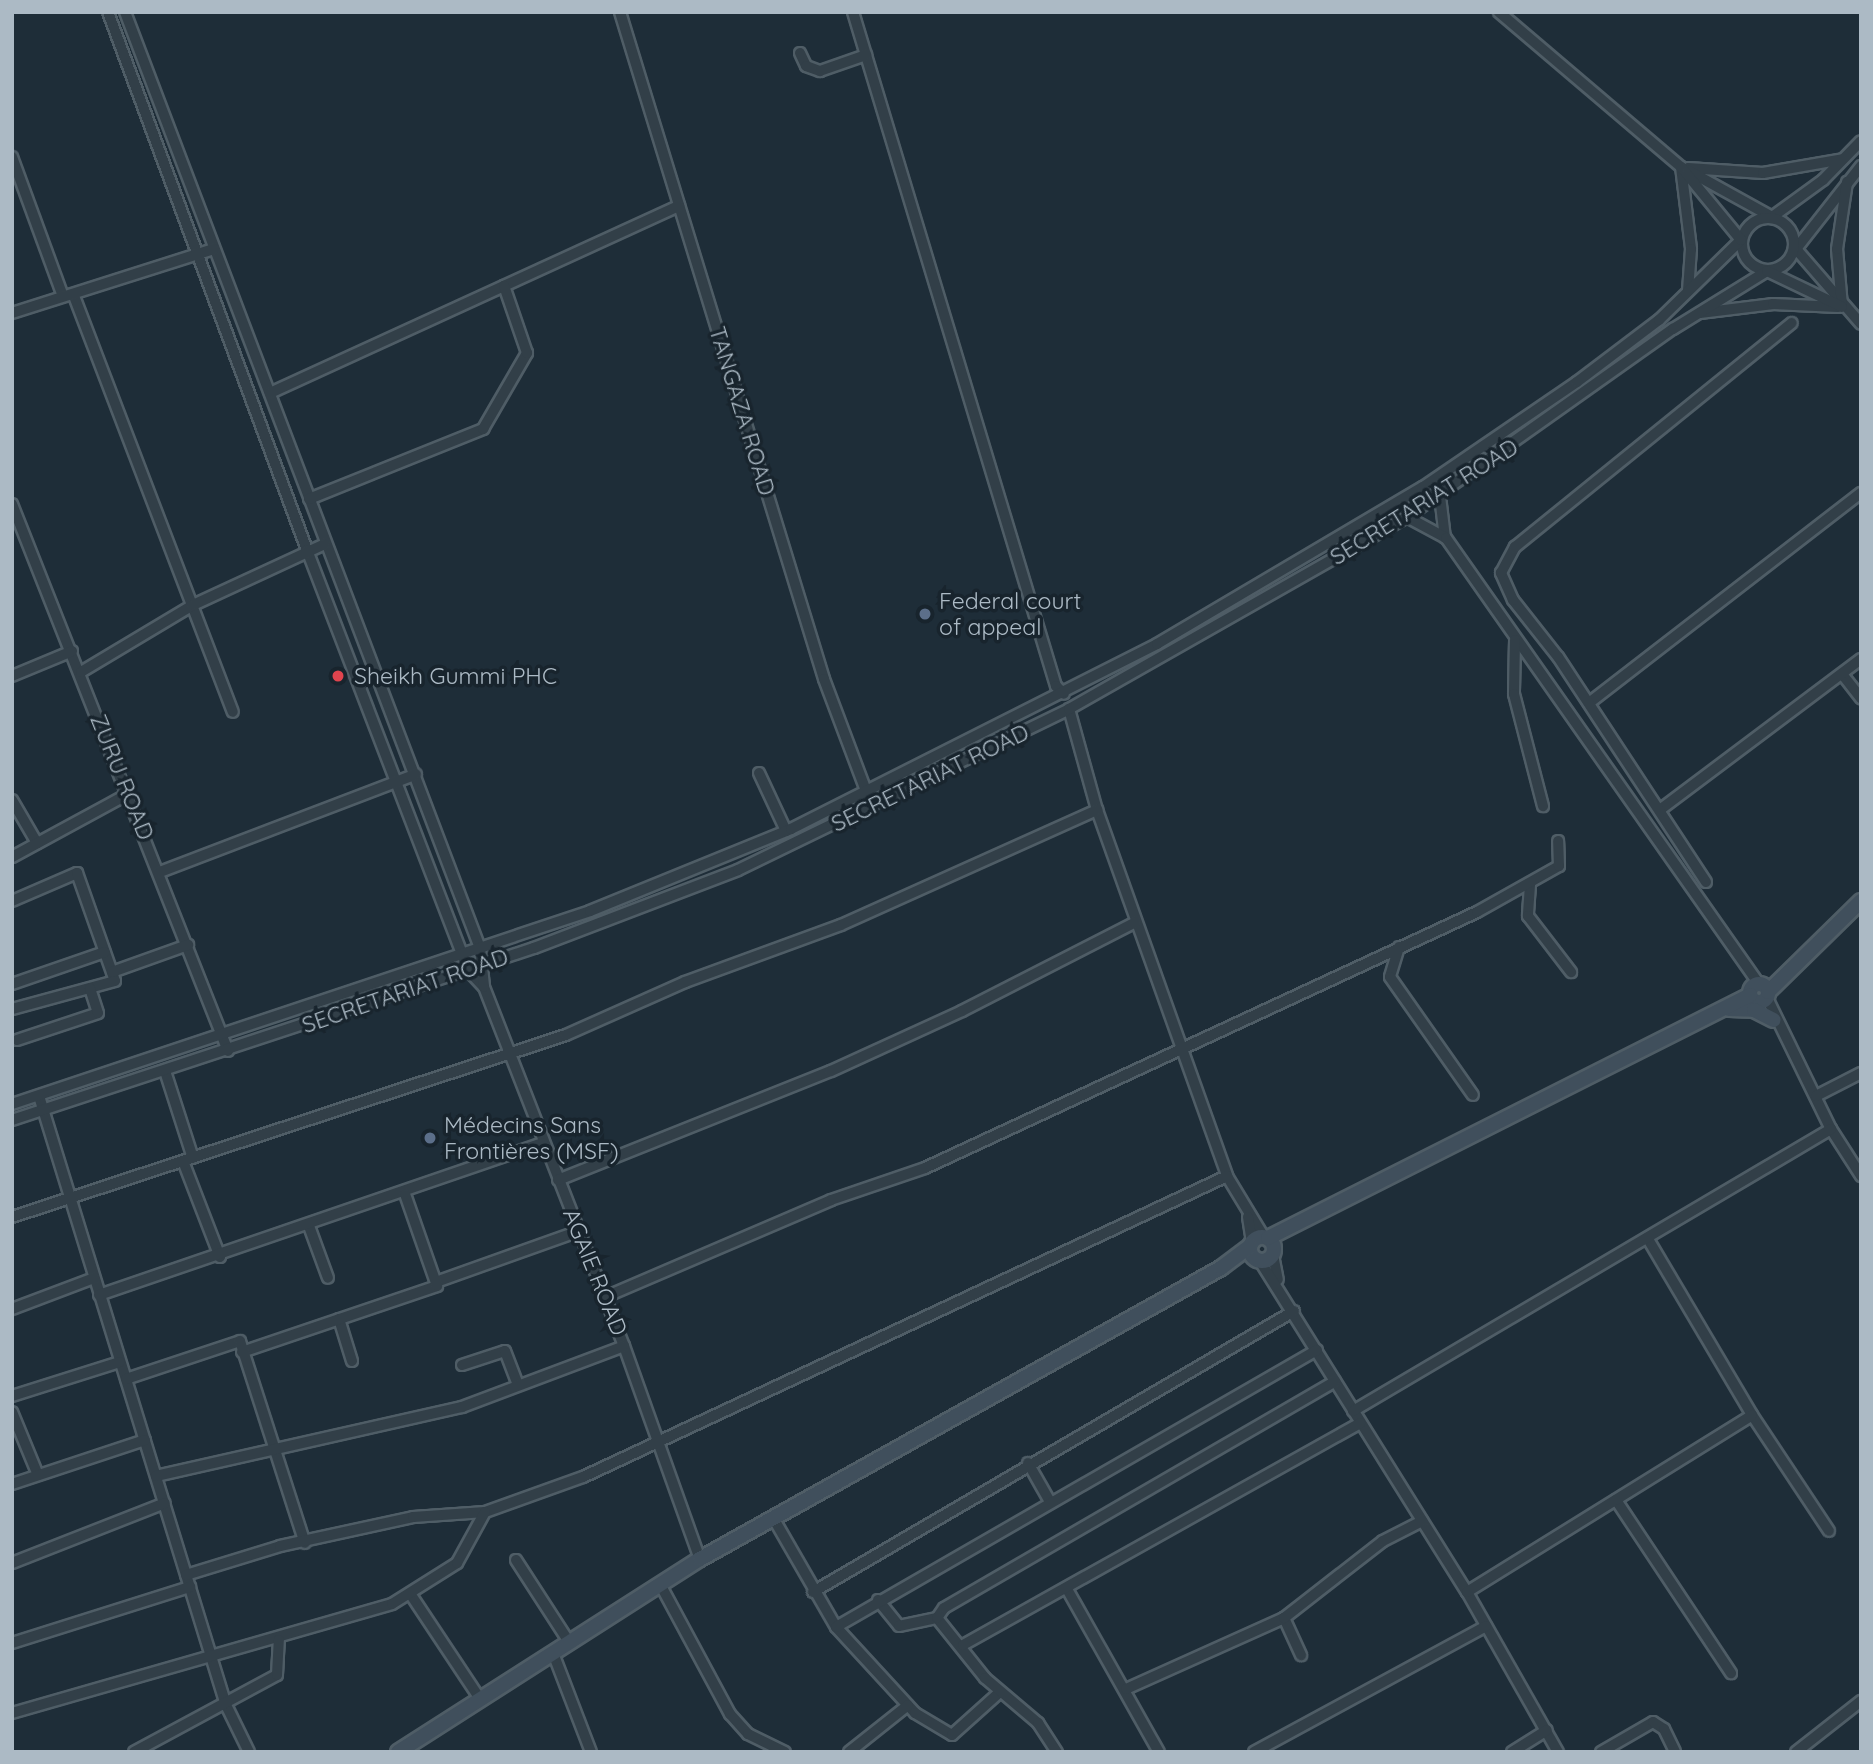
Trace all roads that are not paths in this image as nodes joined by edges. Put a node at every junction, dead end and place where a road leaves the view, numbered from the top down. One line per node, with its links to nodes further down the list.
1 (107, 12): 10 (street)
2 (125, 12): 9 (street)
3 (620, 12): 16 (street, TANGAZA ROAD)
4 (853, 12): 7 (street)
5 (1499, 12): 14 (street)
6 (800, 53): 7 (street)
7 (866, 55): 47 (street)
8 (1861, 141): 12 (street)
9 (174, 142): 10 (street); 19 (street)
10 (159, 148): 21 (street)
11 (12, 158): 25 (street)
12 (1843, 159): 14 (street); 17 (street)
13 (1861, 166): 15 (street)
14 (1681, 167): 17 (street); 18 (street); 24 (street)
15 (1848, 180): 20 (street); 26 (street)
16 (679, 206): 23 (street); 55 (street, TANGAZA ROAD)
17 (1772, 217): 18 (street); 20 (street)
18 (1741, 240): 22 (street); 24 (street, SECRETARIAT ROAD)
19 (214, 249): 21 (street); 31 (street)
20 (1796, 249): 22 (street); 26 (street)
21 (200, 253): 25 (street); 39 (street)
22 (1767, 271): 26 (street); 28 (street, SECRETARIAT ROAD)
23 (504, 286): 31 (street); 34 (street)
24 (1688, 291): 47 (street, SECRETARIAT ROAD)
25 (68, 296): 27 (street); 40 (street)
26 (1843, 307): 28 (street); 30 (street)
27 (12, 313)
28 (1697, 314): 33 (street, SECRETARIAT ROAD)
29 (1793, 323): 49 (street)
30 (1861, 324)
31 (270, 393): 34 (street)
32 (1861, 492): 49 (street)
33 (1440, 496): 36 (street, SECRETARIAT ROAD); 37 (street)
34 (309, 499): 38 (street)
35 (12, 505): 42 (street, ZURU ROAD)
36 (1408, 517): 37 (street); 50 (street, SECRETARIAT ROAD)
37 (1446, 538): 41 (street)
38 (326, 544): 39 (street); 53 (street)
39 (307, 550): 40 (street); 54 (street)
40 (193, 605): 44 (street); 51 (street)
41 (1516, 640): 58 (street); 84 (street)
42 (72, 651): 44 (street, ZURU ROAD); 46 (street)
43 (1861, 659): 45 (street)
44 (81, 673): 56 (street, ZURU ROAD)
45 (1842, 674): 48 (street); 60 (street)
46 (12, 676)
47 (1063, 694): 55 (street, SECRETARIAT ROAD)
48 (1861, 698)
49 (1589, 703): 60 (street)
50 (1069, 709): 59 (street, SECRETARIAT ROAD); 61 (street)
51 (233, 712)
52 (759, 772): 62 (street)
53 (416, 774): 54 (street); 74 (street)
54 (399, 781): 66 (street); 76 (street)
55 (864, 792): 59 (street, TANGAZA ROAD); 62 (street, SECRETARIAT ROAD)
56 (128, 794): 64 (street); 66 (street, ZURU ROAD)
57 (13, 803): 64 (street)
58 (1544, 806)
59 (872, 807): 77 (street, SECRETARIAT ROAD)
60 (1661, 809): 67 (street)
61 (1097, 810): 71 (street); 92 (street)
62 (786, 831): 74 (street, SECRETARIAT ROAD)
63 (1558, 841): 68 (street)
64 (37, 843): 65 (street)
65 (12, 856)
66 (160, 872): 72 (street, ZURU ROAD)
67 (1706, 882)
68 (1530, 885): 73 (street); 80 (street)
69 (12, 901): 75 (street)
70 (1861, 901): 84 (street)
71 (1136, 922): 90 (street); 106 (street)
72 (188, 945): 79 (street); 88 (street, ZURU ROAD)
73 (1399, 947): 90 (street); 95 (street)
74 (480, 948): 76 (street, SECRETARIAT ROAD); 77 (street)
75 (105, 952): 79 (street); 81 (street)
76 (462, 954): 78 (street); 88 (street, SECRETARIAT ROAD)
77 (485, 964): 78 (street, SECRETARIAT ROAD); 82 (street)
78 (468, 970): 82 (street); 91 (street, SECRETARIAT ROAD)
79 (112, 972): 83 (street)
80 (1571, 972)
81 (12, 984)
82 (484, 987): 92 (street, AGAIE ROAD)
83 (90, 988): 86 (street); 89 (street)
84 (1759, 993): 85 (street); 87 (street)
85 (1730, 1008): 87 (street); 113 (street)
86 (12, 1009)
87 (1773, 1019): 97 (street)
88 (223, 1033): 91 (street, ZURU ROAD); 96 (street, SECRETARIAT ROAD)
89 (17, 1040)
90 (1184, 1046): 104 (street); 119 (street)
91 (228, 1051): 93 (street, SECRETARIAT ROAD)
92 (509, 1056): 102 (street, AGAIE ROAD); 103 (street)
93 (165, 1071): 99 (street, SECRETARIAT ROAD); 103 (street)
94 (1861, 1073): 97 (street)
95 (1473, 1095)
96 (39, 1096): 98 (street, SECRETARIAT ROAD); 99 (street)
97 (1816, 1096): 101 (street)
98 (12, 1104)
99 (43, 1110): 100 (street, SECRETARIAT ROAD); 108 (street)
100 (12, 1120)
101 (1830, 1129): 105 (street); 112 (street)
102 (543, 1143): 106 (street, AGAIE ROAD); 107 (street)
103 (188, 1160): 108 (street); 114 (street)
104 (1227, 1175): 113 (street); 138 (street)
105 (1861, 1176)
106 (558, 1180): 111 (street, AGAIE ROAD)
107 (405, 1194): 110 (street); 117 (street)
108 (68, 1196): 109 (street); 115 (street)
109 (12, 1217)
110 (309, 1226): 114 (street); 116 (street)
111 (579, 1231): 117 (street); 119 (street, AGAIE ROAD)
112 (1648, 1239): 133 (street); 135 (street)
113 (1262, 1248): 121 (street); 148 (street)
114 (220, 1257): 118 (street)
115 (94, 1278): 118 (street); 120 (street)
116 (328, 1278)
117 (436, 1282): 122 (street)
118 (99, 1295): 127 (street)
119 (605, 1297): 123 (street, AGAIE ROAD)
120 (12, 1309)
121 (1294, 1311): 124 (street); 140 (street)
122 (339, 1319): 125 (street); 126 (street)
123 (624, 1346): 131 (street); 138 (street, AGAIE ROAD)
124 (1317, 1350): 130 (street); 144 (street)
125 (242, 1352): 129 (street); 139 (street)
126 (352, 1361)
127 (120, 1362): 129 (street); 132 (street)
128 (462, 1366): 131 (street)
129 (126, 1379): 137 (street)
130 (1335, 1381): 133 (street); 163 (street)
131 (518, 1385): 139 (street)
132 (12, 1396)
133 (1353, 1411): 136 (street)
134 (12, 1412): 141 (street)
135 (1752, 1415): 145 (street); 150 (street)
136 (1360, 1423): 149 (street); 158 (street)
137 (145, 1440): 141 (street); 142 (street)
138 (661, 1444): 147 (street); 152 (street, AGAIE ROAD)
139 (276, 1450): 142 (street); 151 (street)
140 (1028, 1462): 144 (street); 159 (street)
141 (38, 1475): 143 (street)
142 (156, 1476): 146 (street)
143 (12, 1484)
144 (1049, 1500): 162 (street)
145 (1616, 1500): 160 (street); 174 (street)
146 (165, 1503): 154 (street); 155 (street)
147 (485, 1512): 151 (street); 161 (street)
148 (775, 1521): 152 (street); 159 (street)
149 (1422, 1521): 160 (street); 164 (street)
150 (1829, 1531)
151 (305, 1543): 155 (street)
152 (700, 1559): 156 (street)
153 (516, 1560): 168 (street)
154 (12, 1563)
155 (186, 1574): 157 (street)
156 (660, 1584): 168 (street); 188 (street)
157 (190, 1587): 169 (street); 173 (street)
158 (1068, 1589): 170 (street); 175 (street)
159 (813, 1592): 166 (street)
160 (1467, 1592): 165 (street)
161 (411, 1595): 167 (street); 177 (street)
162 (878, 1600): 163 (street); 166 (street)
163 (937, 1618): 170 (street)
164 (1284, 1618): 172 (street); 175 (street)
165 (1486, 1626): 182 (street); 191 (street)
166 (836, 1627): 179 (street)
167 (279, 1640): 173 (street); 180 (street)
168 (569, 1642): 171 (street)
169 (12, 1643)
170 (963, 1645): 176 (street)
171 (553, 1653): 177 (street); 187 (street)
172 (1301, 1655)
173 (211, 1656): 180 (street); 181 (street)
174 (1731, 1674)
175 (1126, 1689): 190 (street)
176 (1000, 1692): 179 (street); 183 (street)
177 (480, 1699): 186 (street)
178 (1861, 1701): 196 (street)
179 (908, 1704): 189 (street)
180 (226, 1705): 184 (street); 185 (street)
181 (12, 1713)
182 (1547, 1730): 192 (street); 193 (street)
183 (1055, 1751)
184 (134, 1752)
185 (249, 1752)
186 (398, 1752)
187 (590, 1752)
188 (785, 1752)
189 (849, 1752)
190 (1159, 1752)
191 (1254, 1752)
192 (1512, 1752)
193 (1558, 1752)
194 (1601, 1752): 195 (street)
195 (1675, 1752)
196 (1796, 1752)

